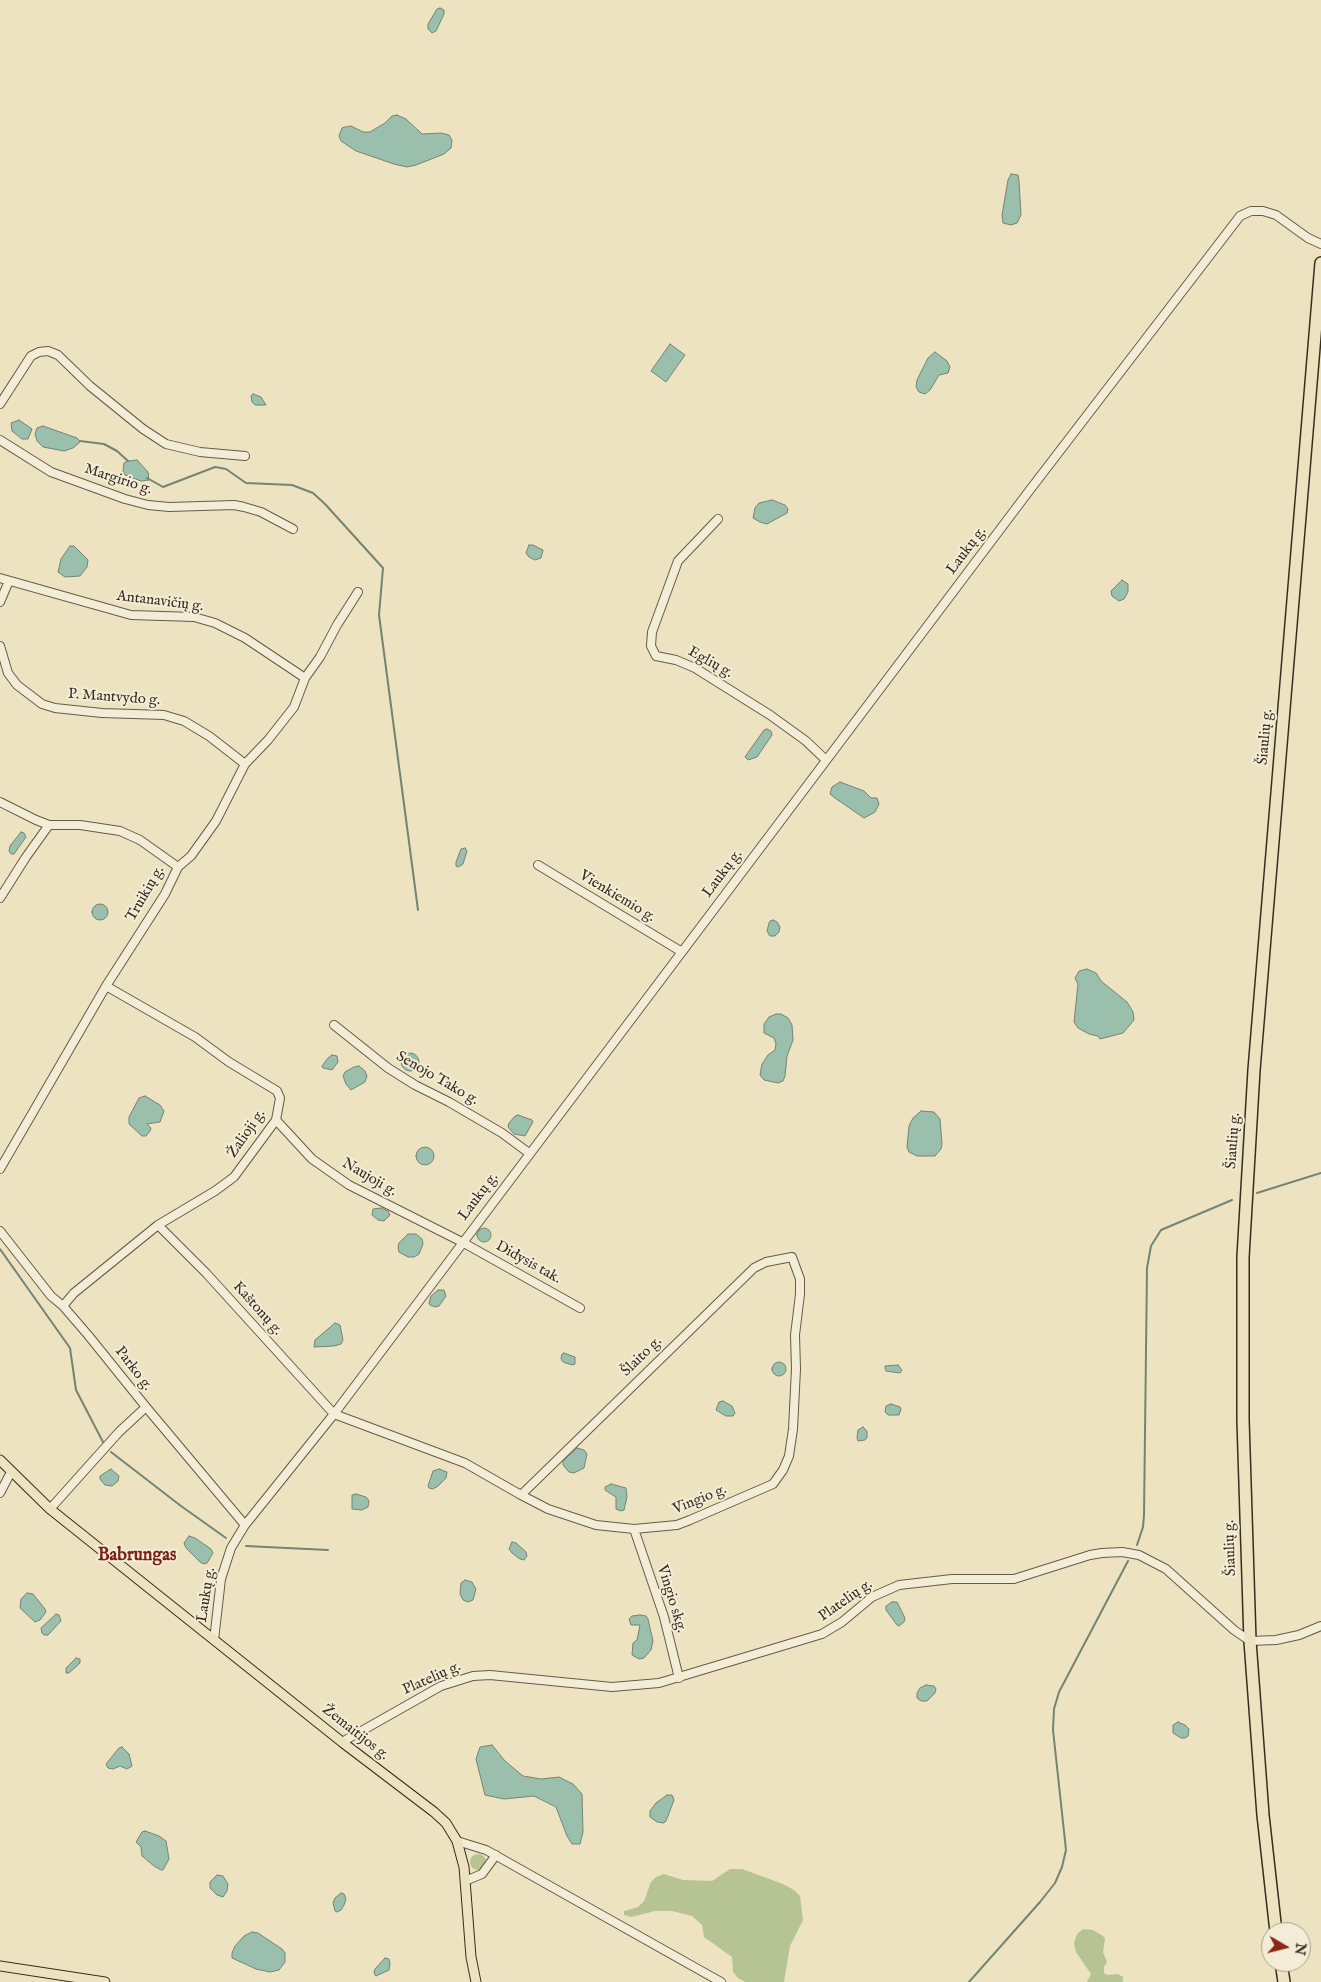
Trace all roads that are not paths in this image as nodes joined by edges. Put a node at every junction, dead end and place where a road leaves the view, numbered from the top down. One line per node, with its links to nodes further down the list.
1 (1321, 244): 15 (street, Laukų g.)
2 (1321, 263): 3 (highway, Šiaulių g.)
3 (1317, 354): 45 (highway, Šiaulių g.)
4 (0, 404): 6 (street)
5 (0, 440): 8 (street, Margirio g.)
6 (245, 456)
7 (718, 519): 15 (street, Eglių g.)
8 (293, 529)
9 (0, 578): 10 (street, Antanavičių g.)
10 (10, 581): 12 (street); 14 (street, Antanavičių g.)
11 (358, 592): 14 (street, Truikių g.)
12 (0, 602)
13 (0, 646): 16 (street, P. Mantvydo g.)
14 (305, 678): 16 (street, Truikių g.)
15 (826, 760): 22 (street, Laukų g.)
16 (245, 764): 20 (street, Truikių g.)
17 (0, 802): 18 (street)
18 (49, 825): 20 (street); 21 (street)
19 (538, 866): 22 (street, Vienkiemio g.)
20 (178, 867): 23 (street, Truikių g.)
21 (0, 898)
22 (682, 952): 26 (street, Laukų g.)
23 (106, 986): 25 (street, Žalioji g.); 27 (street, Truikių g.)
24 (334, 1025): 26 (street, Senojo Tako g.)
25 (276, 1120): 28 (street, Žalioji g.); 30 (street, Naujoji g.)
26 (529, 1153): 30 (street, Laukų g.)
27 (0, 1169)
28 (158, 1225): 32 (street, Žalioji g.); 35 (street, Kaštonų g.)
29 (0, 1231): 32 (street, Parko g.)
30 (462, 1242): 33 (street, Didysis tak.); 35 (street, Laukų g.)
31 (792, 1257): 39 (street, Šlaito g.); 42 (street, Vingio g.)
32 (63, 1306): 34 (street, Parko g.)
33 (580, 1308)
34 (146, 1408): 40 (street); 41 (street, Parko g.)
35 (334, 1414): 39 (street, Vingio g.); 41 (street, Laukų g.)
36 (0, 1460): 37 (main road, Žemaitijos g.)
37 (11, 1472): 38 (street); 40 (main road, Žemaitijos g.)
38 (0, 1493)
39 (521, 1495): 42 (street, Vingio g.)
40 (50, 1509): 44 (main road, Žemaitijos g.)
41 (245, 1525): 44 (street, Laukų g.)
42 (634, 1529): 46 (street, Vingio skg.)
43 (1321, 1626): 45 (street)
44 (214, 1640): 47 (main road, Žemaitijos g.)
45 (1250, 1641): 46 (street, Platelių g.); 51 (highway, Šiaulių g.)
46 (679, 1678): 47 (street, Platelių g.)
47 (342, 1742): 48 (main road, Žemaitijos g.)
48 (457, 1841): 49 (street); 50 (main road)
49 (496, 1856): 50 (street); 57 (street)
50 (465, 1881): 52 (main road)
51 (1275, 1922)
52 (471, 1957): 55 (main road); 56 (main road)
53 (0, 1966): 54 (main road)
54 (105, 1982)
55 (471, 1982)
56 (476, 1982)
57 (721, 1982)

